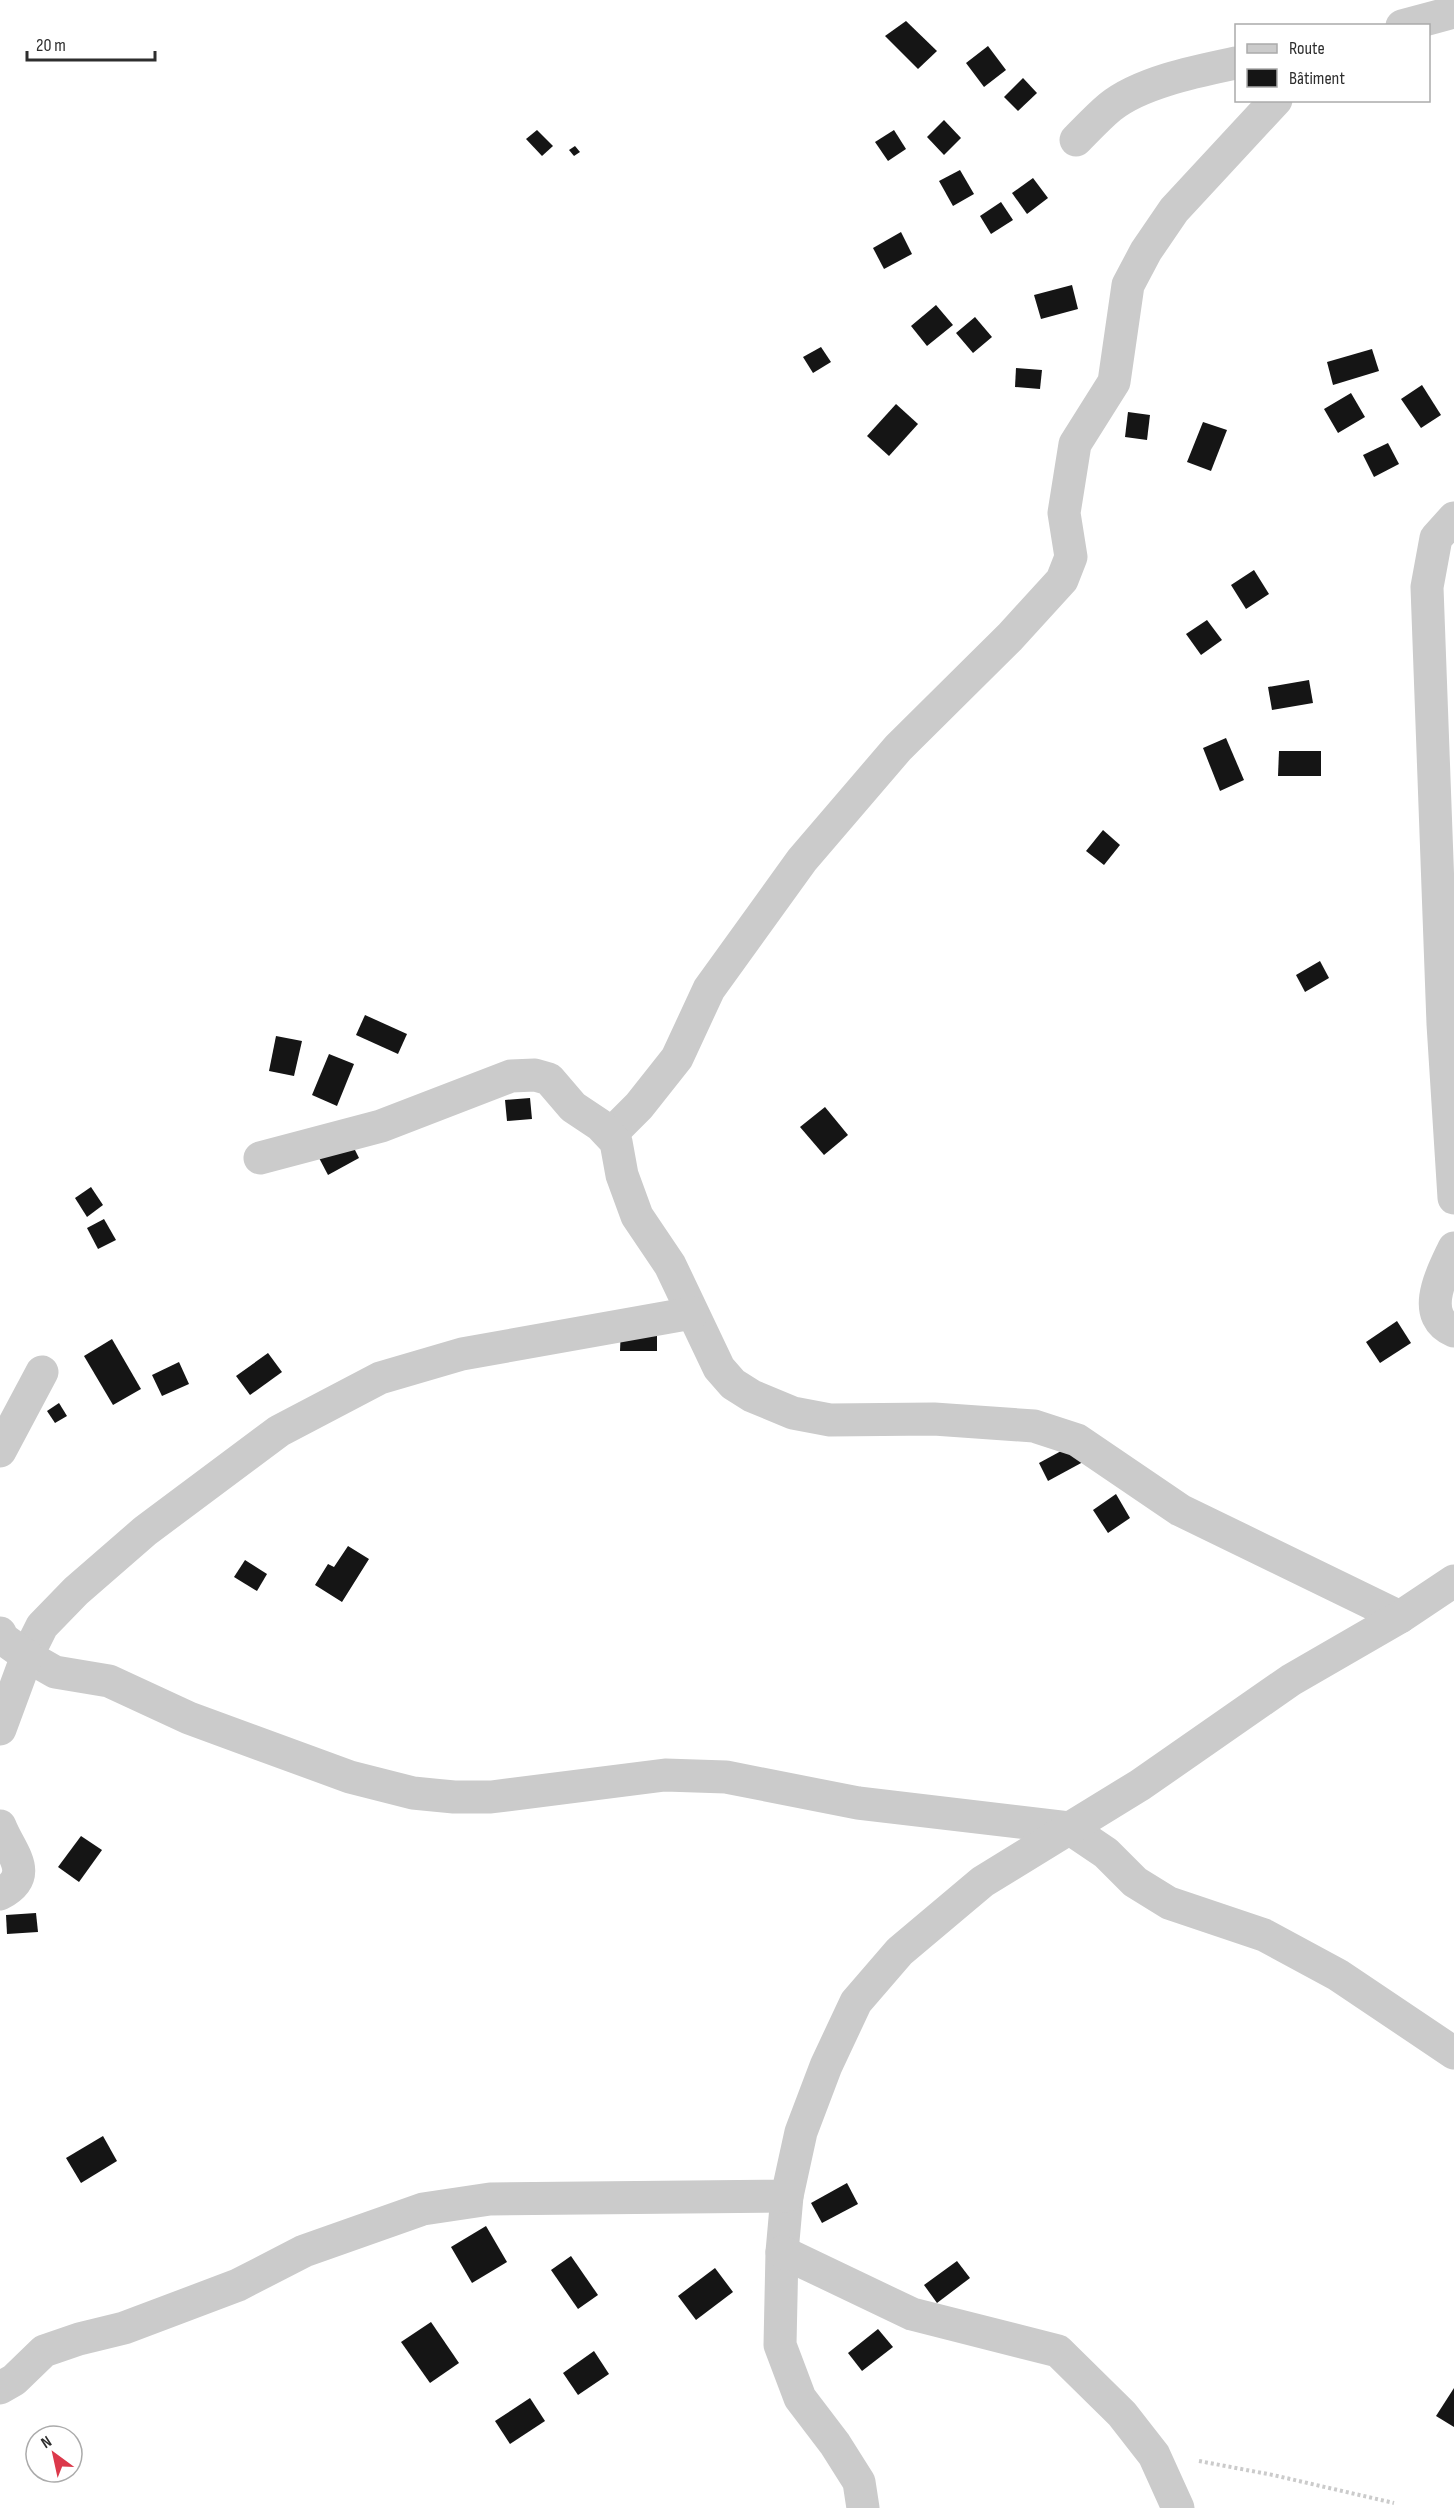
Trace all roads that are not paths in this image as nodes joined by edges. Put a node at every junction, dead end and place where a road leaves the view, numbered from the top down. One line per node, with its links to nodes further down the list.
1 (1454, 12): 2 (street)
2 (1409, 24)
3 (1235, 63): 5 (street)
4 (1274, 102): 7 (street)
5 (1077, 140)
6 (1454, 518): 9 (street)
7 (611, 1134): 8 (street); 11 (street)
8 (260, 1158)
9 (1454, 1198)
10 (1454, 1248): 12 (street)
11 (693, 1312): 16 (street); 18 (street)
12 (1454, 1331)
13 (42, 1372): 14 (street)
14 (0, 1451)
15 (1454, 1581): 16 (street)
16 (1400, 1617): 21 (street)
17 (0, 1633): 18 (street)
18 (27, 1656): 19 (street); 21 (street)
19 (0, 1729)
20 (0, 1826): 22 (street)
21 (1069, 1828): 23 (street); 24 (street)
22 (0, 1894)
23 (1454, 2053)
24 (787, 2196): 25 (street); 26 (street)
25 (782, 2252): 27 (street); 28 (street)
26 (0, 2388)
27 (863, 2508)
28 (1178, 2508)

